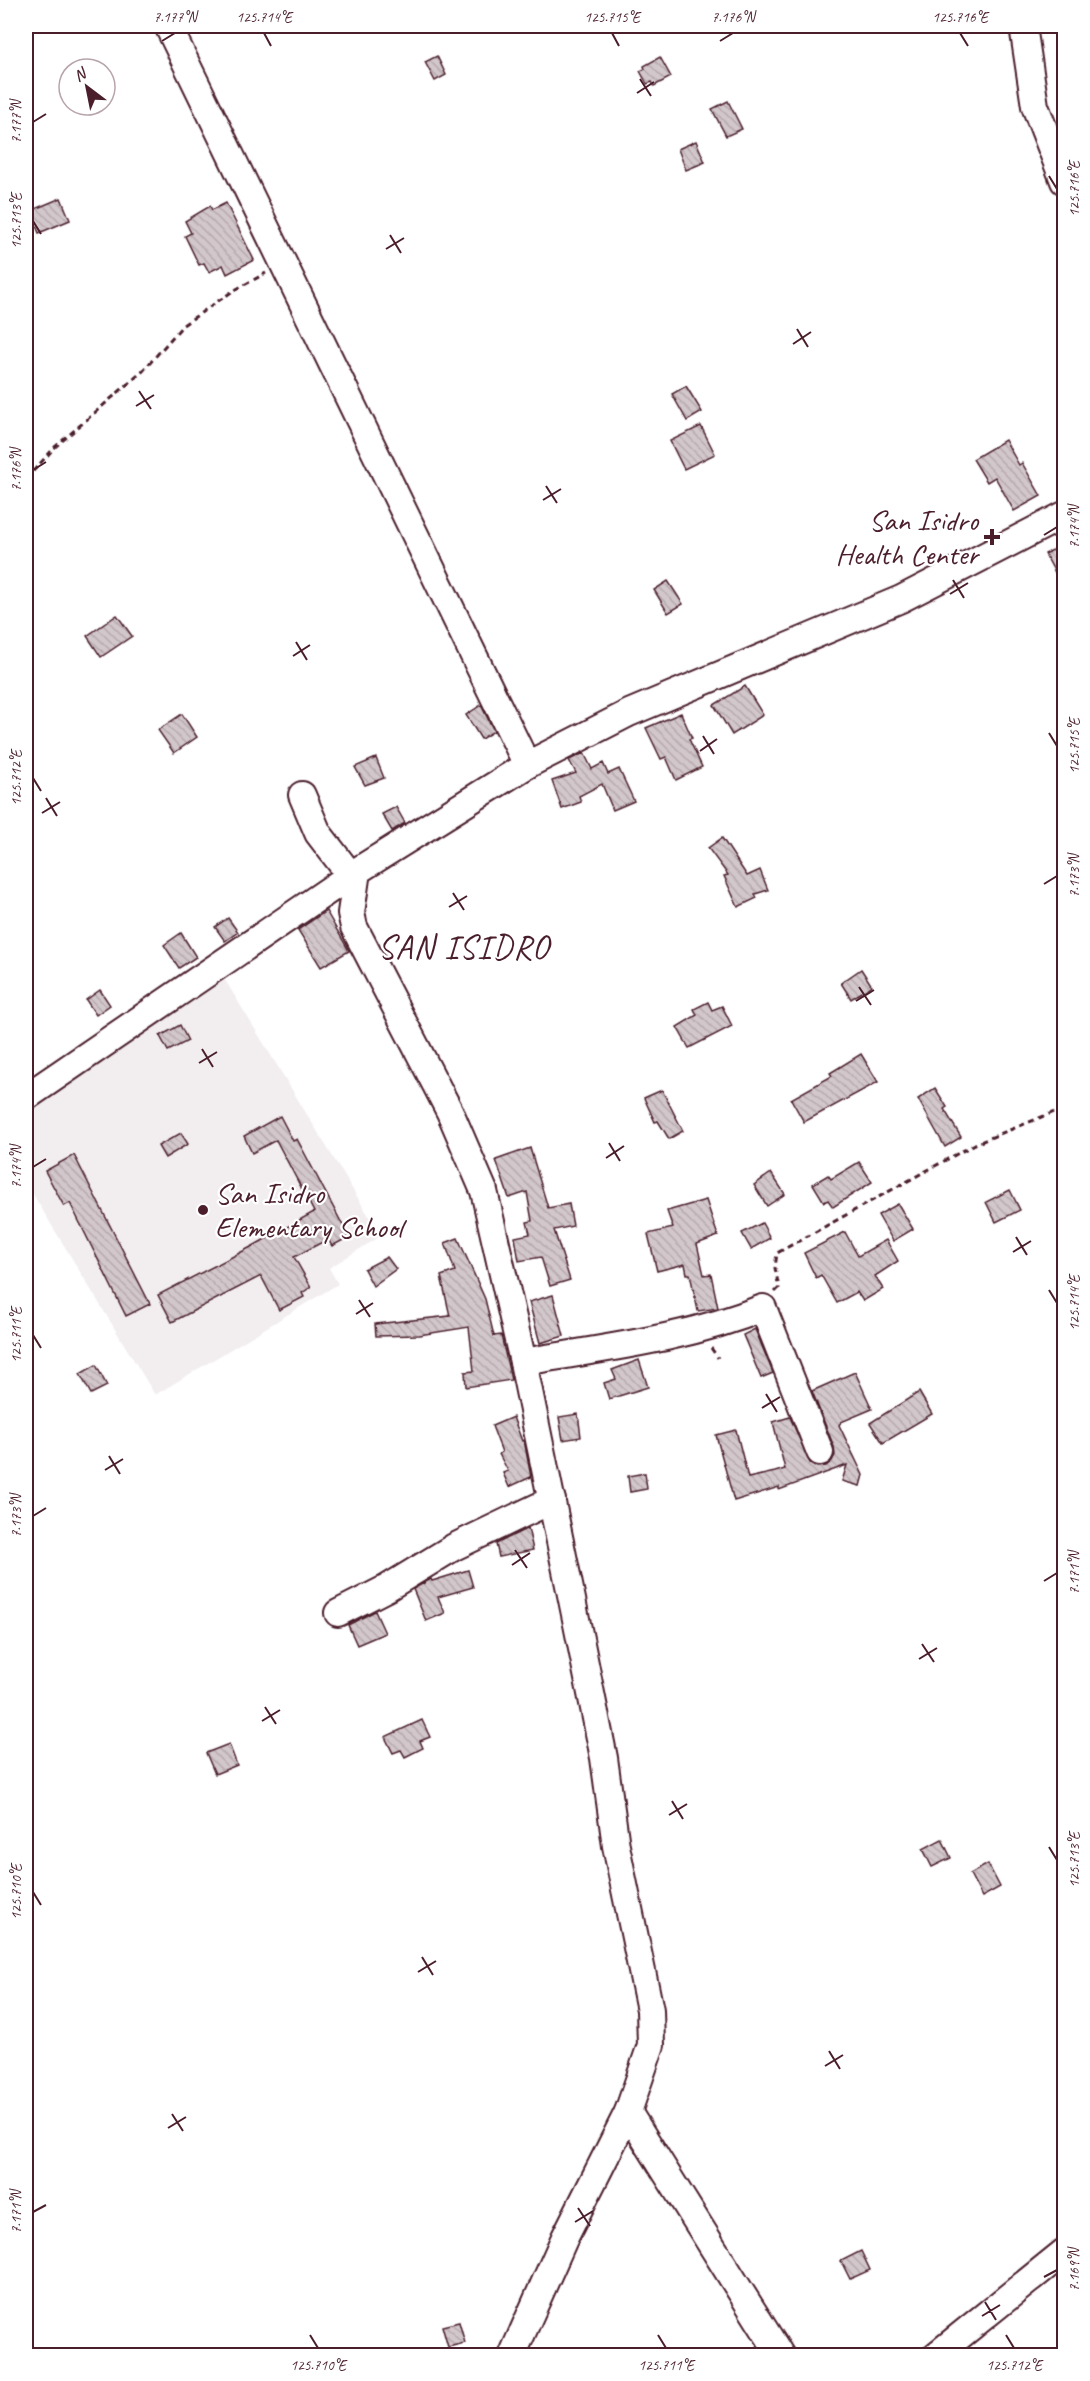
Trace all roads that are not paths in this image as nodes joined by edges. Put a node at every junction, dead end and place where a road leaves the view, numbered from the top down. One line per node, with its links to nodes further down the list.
1 (168, 26): 5 (street)
2 (1023, 26): 3 (street)
3 (1065, 181)
4 (1065, 515): 5 (street)
5 (527, 765): 7 (street)
6 (302, 795): 7 (street)
7 (354, 873): 8 (street); 9 (street)
8 (26, 1097)
9 (523, 1362): 10 (street); 11 (street)
10 (820, 1452)
11 (552, 1500): 12 (street); 13 (street)
12 (338, 1613)
13 (628, 2112): 15 (street); 16 (street)
14 (1065, 2252): 17 (street)
15 (512, 2355)
16 (781, 2355)
17 (935, 2355)

